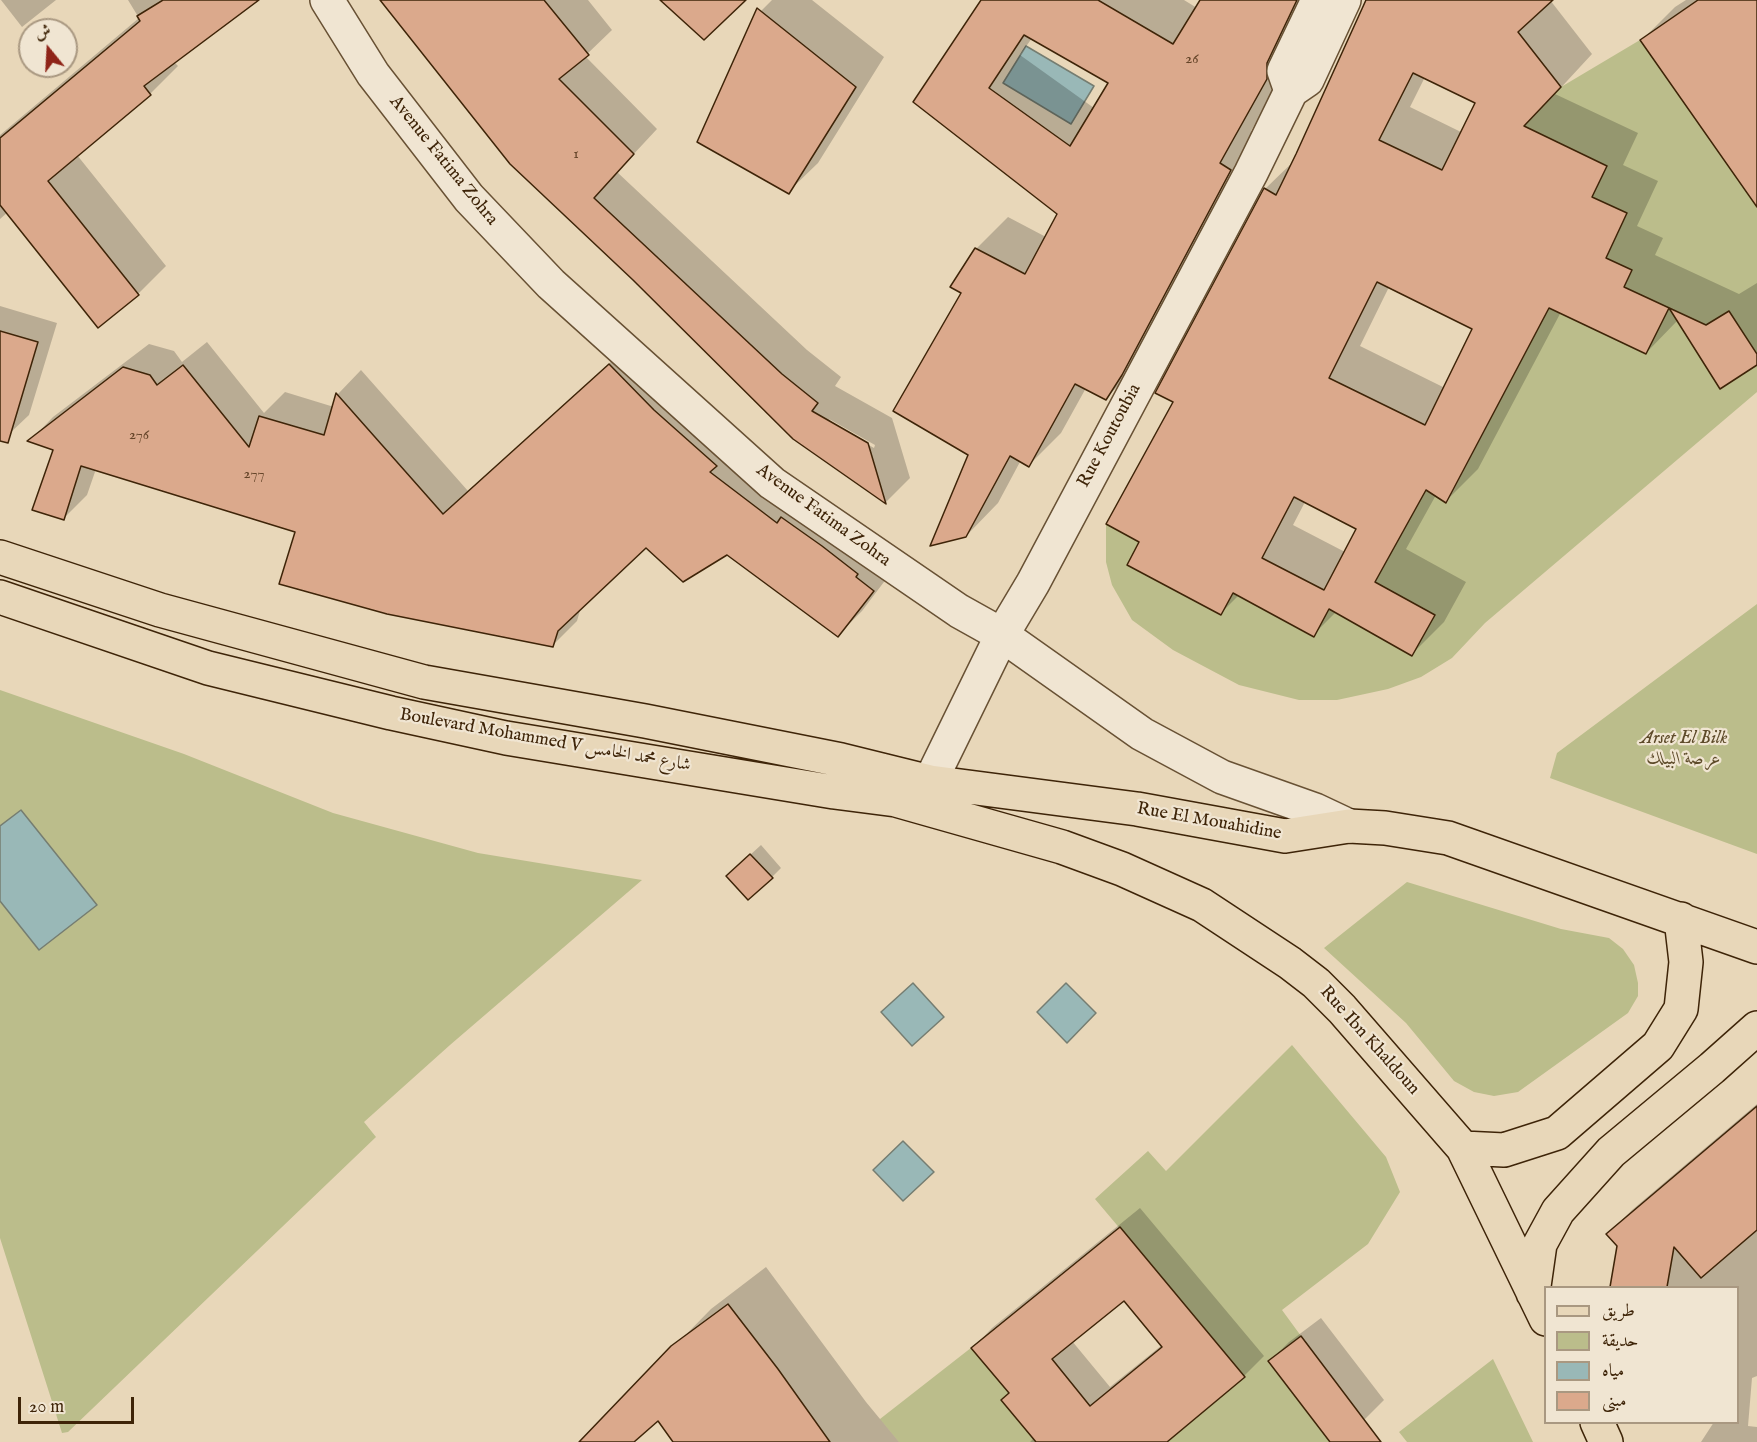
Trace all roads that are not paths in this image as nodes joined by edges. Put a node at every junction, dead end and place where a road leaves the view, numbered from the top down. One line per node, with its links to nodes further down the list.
1 (327, 0): 7 (street, Avenue Fatima Zohra)
2 (1318, 0): 4 (street)
3 (1344, 0): 4 (street, Rue Koutoubia)
4 (1291, 91): 7 (street, Rue Koutoubia)
5 (0, 557): 8 (main road, Boulevard Mohammed V شارع محمد الخامس)
6 (0, 597): 10 (main road, Boulevard Mohammed V شارع محمد الخامس)
7 (1002, 635): 8 (street, Rue Koutoubia); 9 (street, Avenue Fatima Zohra)
8 (930, 782): 9 (main road, Rue El Mouahidine)
9 (1348, 826): 11 (main road, Rue El Mouahidine)
10 (1062, 847): 14 (main road, Rue Ibn Khaldoun)
11 (1681, 919): 12 (main road, Rue El Mouahidine); 14 (main road)
12 (1757, 947)
13 (1757, 1028): 15 (main road)
14 (1463, 1148): 15 (main road, Rue Ibn Khaldoun)
15 (1539, 1306)
16 (1598, 1424): 17 (main road)
17 (1606, 1442)

